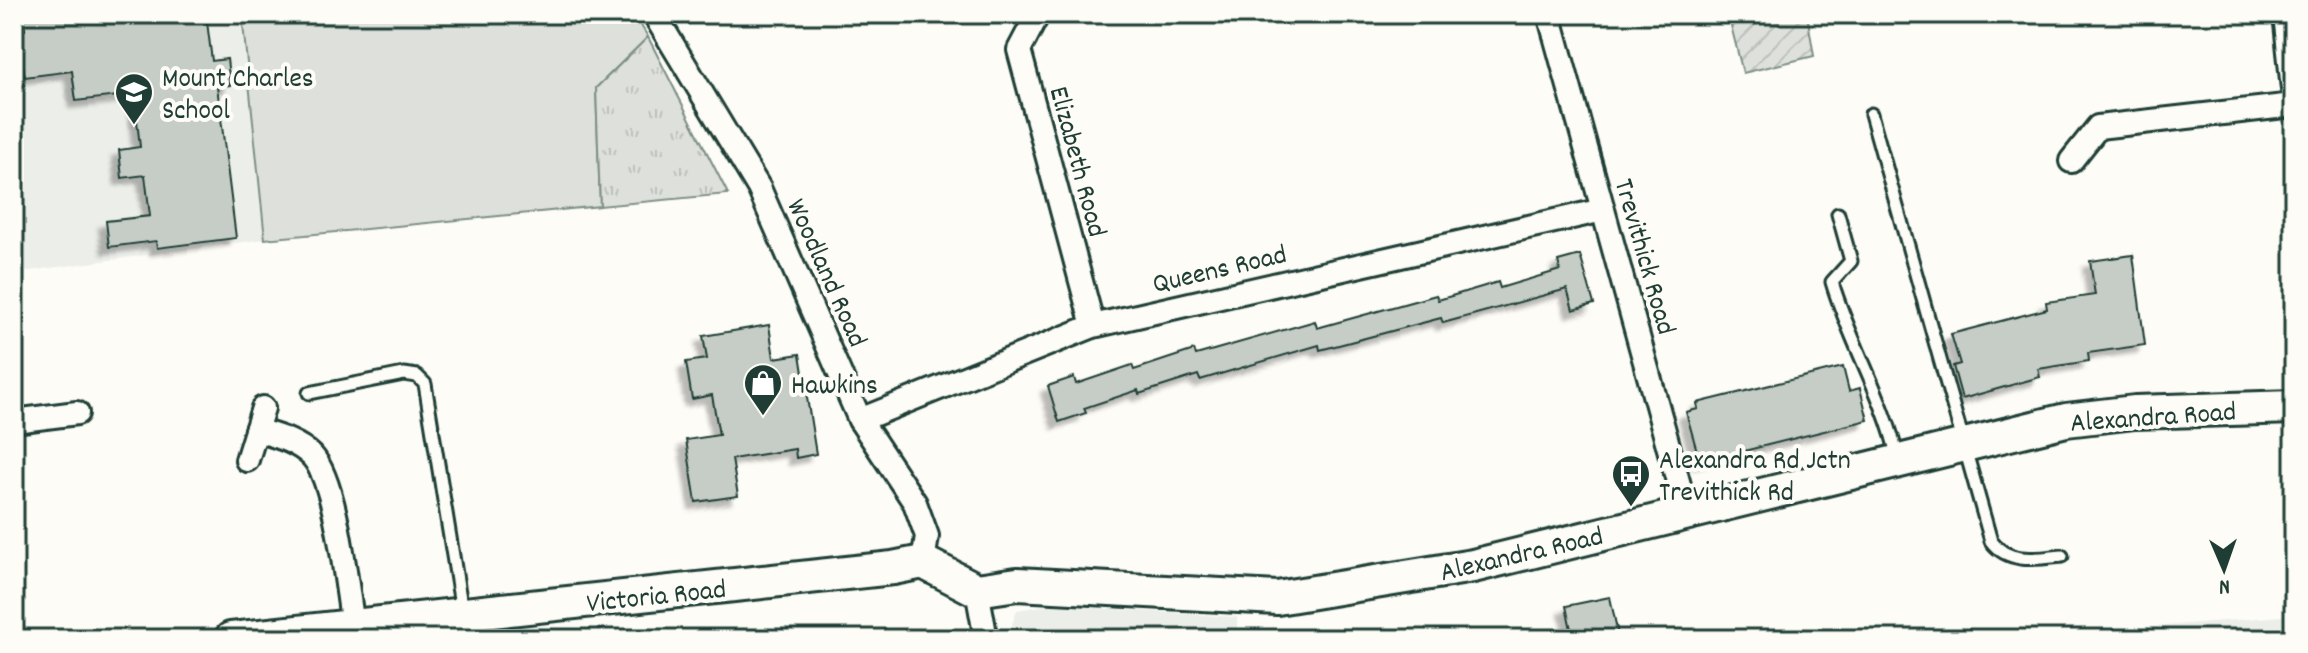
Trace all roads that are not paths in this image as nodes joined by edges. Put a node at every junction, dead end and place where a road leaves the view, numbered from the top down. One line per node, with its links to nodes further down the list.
1 (1038, 14): 11 (street, Elizabeth Road)
2 (1549, 14): 9 (street, Trevithick Road)
3 (2285, 14): 5 (street)
4 (657, 15): 16 (street, Woodland Road)
5 (2294, 99)
6 (2294, 105): 8 (street)
7 (1871, 114): 19 (lane)
8 (2071, 161)
9 (1603, 210): 11 (street, Queens Road); 22 (street, Trevithick Road)
10 (1838, 214): 21 (lane)
11 (1093, 326): 16 (street, Queens Road)
12 (309, 393): 26 (lane)
13 (2294, 407): 19 (street, Alexandra Road)
14 (263, 408): 18 (street)
15 (77, 413): 17 (street)
16 (860, 420): 24 (street, Woodland Road)
17 (14, 421)
18 (256, 430): 20 (street); 27 (street)
19 (1962, 445): 21 (street, Alexandra Road); 23 (lane)
20 (247, 460)
21 (1898, 460): 22 (street, Alexandra Road)
22 (1687, 514): 25 (street, Alexandra Road)
23 (2062, 556)
24 (923, 562): 25 (street); 26 (street, Victoria Road)
25 (977, 590): 29 (street)
26 (463, 615): 27 (street, Victoria Road)
27 (353, 625): 28 (street, Victoria Road)
28 (231, 639)
29 (986, 639)

